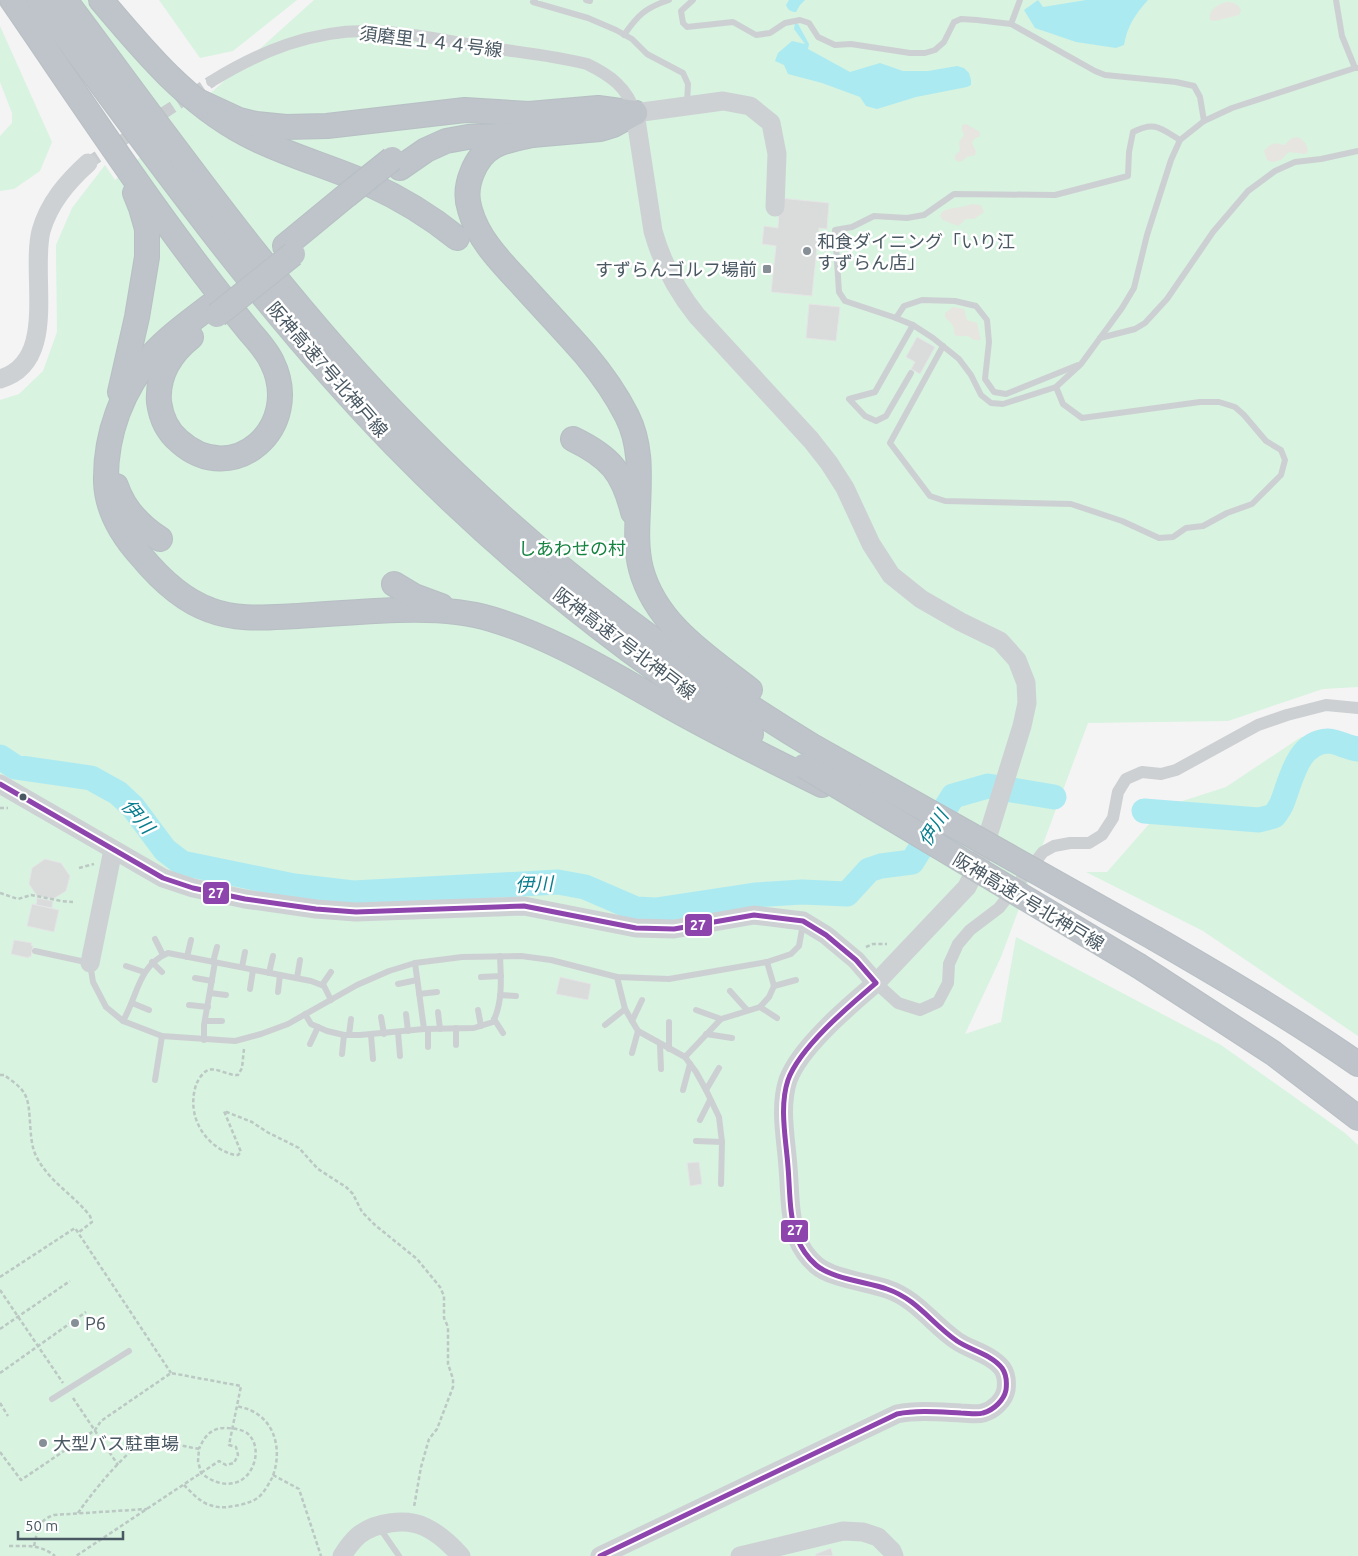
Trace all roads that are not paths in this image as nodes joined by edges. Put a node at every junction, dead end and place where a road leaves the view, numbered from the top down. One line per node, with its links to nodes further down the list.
1 (12, 0): 14 (highway)
2 (39, 0): 41 (highway, 阪神高速7号北神戸線)
3 (65, 0): 41 (highway, 阪神高速7号北神戸線)
4 (101, 0): 15 (highway)
5 (534, 0): 11 (lane)
6 (669, 0): 11 (lane)
7 (693, 0): 10 (lane)
8 (1020, 0): 10 (lane)
9 (1336, 0): 12 (lane)
10 (1011, 24): 18 (lane)
11 (624, 35): 16 (lane)
12 (1357, 68): 18 (lane)
13 (212, 81): 17 (street, 須磨里１４４号線)
14 (70, 84): 25 (highway); 34 (highway)
15 (198, 101): 19 (highway); 24 (highway)
16 (687, 106): 17 (street); 23 (street)
17 (635, 113): 19 (highway); 76 (street)
18 (1204, 122): 20 (lane)
19 (530, 124): 25 (highway, bridge); 36 (highway)
20 (1180, 140): 26 (lane); 28 (lane)
21 (1358, 151): 28 (lane)
22 (88, 163): 32 (street)
23 (775, 207)
24 (457, 238)
25 (214, 310): 34 (highway)
26 (896, 318): 27 (lane); 30 (lane)
27 (913, 326): 29 (lane); 31 (lane)
28 (1100, 338): 30 (lane)
29 (943, 346): 33 (lane); 33 (lane)
30 (1081, 364): 33 (lane)
31 (911, 373)
32 (0, 379)
33 (1056, 387)
34 (111, 434): 37 (highway); 39 (highway)
35 (573, 439): 36 (highway)
36 (637, 531): 41 (highway)
37 (160, 539)
38 (394, 584): 39 (highway)
39 (460, 612): 41 (highway)
40 (1358, 708): 76 (street)
41 (809, 757): 141 (highway, 阪神高速7号北神戸線, bridge); 148 (highway, 阪神高速7号北神戸線, bridge)
42 (0, 784): 43 (street)
43 (106, 856): 44 (street); 55 (street)
44 (803, 921): 58 (lane); 76 (street)
45 (155, 939): 50 (lane)
46 (191, 940): 53 (lane)
47 (217, 947): 57 (lane)
48 (34, 951): 55 (lane)
49 (245, 952): 61 (lane)
50 (163, 955): 53 (lane); 56 (lane)
51 (273, 956): 66 (lane)
52 (500, 956): 59 (lane); 68 (lane); 70 (lane)
53 (187, 957): 57 (lane)
54 (300, 960): 72 (lane)
55 (90, 962): 108 (lane)
56 (152, 962): 63 (lane); 64 (lane)
57 (214, 962): 61 (lane); 75 (lane)
58 (767, 962): 70 (lane); 79 (lane)
59 (415, 963): 73 (lane); 89 (lane)
60 (126, 966): 63 (lane)
61 (242, 968): 62 (lane)
62 (253, 970): 66 (lane); 80 (lane)
63 (144, 972): 91 (lane)
64 (162, 972)
65 (331, 972): 78 (lane)
66 (269, 973): 67 (lane)
67 (280, 975): 72 (lane); 82 (lane)
68 (501, 976): 69 (lane); 87 (lane)
69 (481, 977)
70 (618, 977): 95 (lane)
71 (195, 978): 75 (lane)
72 (297, 978): 78 (lane)
73 (418, 980): 77 (lane); 85 (lane)
74 (796, 980): 79 (lane)
75 (212, 981): 84 (lane)
76 (876, 983): 159 (street)
77 (398, 984)
78 (322, 985): 89 (lane)
79 (774, 986): 93 (lane)
80 (250, 989)
81 (730, 991): 99 (lane)
82 (278, 992)
83 (437, 992): 85 (lane)
84 (210, 993): 86 (lane); 94 (lane)
85 (419, 994): 117 (lane)
86 (226, 995)
87 (500, 995): 88 (lane); 106 (lane)
88 (516, 996)
89 (331, 1000): 101 (lane)
90 (642, 1000): 111 (lane)
91 (132, 1003): 96 (lane); 108 (lane)
92 (189, 1005): 94 (lane)
93 (760, 1007): 99 (lane); 104 (lane)
94 (208, 1008): 109 (lane)
95 (625, 1009): 111 (lane); 113 (lane)
96 (149, 1010)
97 (478, 1010): 114 (lane)
98 (696, 1010): 107 (lane)
99 (747, 1010): 107 (lane)
100 (438, 1012): 118 (lane)
101 (305, 1014): 115 (lane); 129 (lane)
102 (406, 1014): 119 (lane)
103 (381, 1017): 123 (lane)
104 (777, 1018)
105 (351, 1019): 125 (lane)
106 (494, 1019): 114 (lane); 122 (lane)
107 (721, 1019): 124 (lane)
108 (123, 1021): 127 (lane)
109 (205, 1021): 110 (lane); 129 (lane)
110 (222, 1021)
111 (632, 1021): 120 (lane)
112 (669, 1022): 134 (lane)
113 (605, 1025)
114 (481, 1026): 116 (lane)
115 (318, 1027): 125 (lane); 130 (lane)
116 (456, 1028): 118 (lane); 132 (lane)
117 (426, 1029): 118 (lane); 119 (lane); 133 (lane)
118 (440, 1029)
119 (408, 1031): 121 (lane)
120 (638, 1031): 131 (lane); 135 (lane)
121 (398, 1032): 123 (lane); 137 (lane)
122 (503, 1033)
123 (384, 1034): 126 (lane)
124 (706, 1034): 128 (lane); 138 (lane)
125 (346, 1035): 126 (lane); 136 (lane)
126 (371, 1035): 139 (lane)
127 (162, 1036): 129 (lane); 144 (lane)
128 (732, 1038)
129 (204, 1040)
130 (310, 1044)
131 (660, 1044): 134 (lane); 143 (lane)
132 (456, 1045)
133 (428, 1047)
134 (669, 1049): 138 (lane)
135 (632, 1053)
136 (342, 1054)
137 (400, 1056)
138 (685, 1057): 140 (lane)
139 (373, 1059)
140 (690, 1064): 145 (lane); 146 (lane)
141 (1358, 1064)
142 (718, 1068): 146 (lane)
143 (661, 1069)
144 (155, 1080)
145 (683, 1090)
146 (706, 1090): 147 (lane)
147 (710, 1100): 149 (lane); 151 (lane)
148 (1358, 1118)
149 (700, 1120)
150 (696, 1142): 151 (lane)
151 (722, 1142): 152 (lane)
152 (721, 1184)
153 (130, 1350): 154 (lane)
154 (52, 1399)
155 (378, 1526): 156 (street); 157 (lane); 158 (street)
156 (342, 1556)
157 (400, 1556)
158 (461, 1556)
159 (600, 1556)
160 (740, 1556): 161 (street)
161 (894, 1556)

